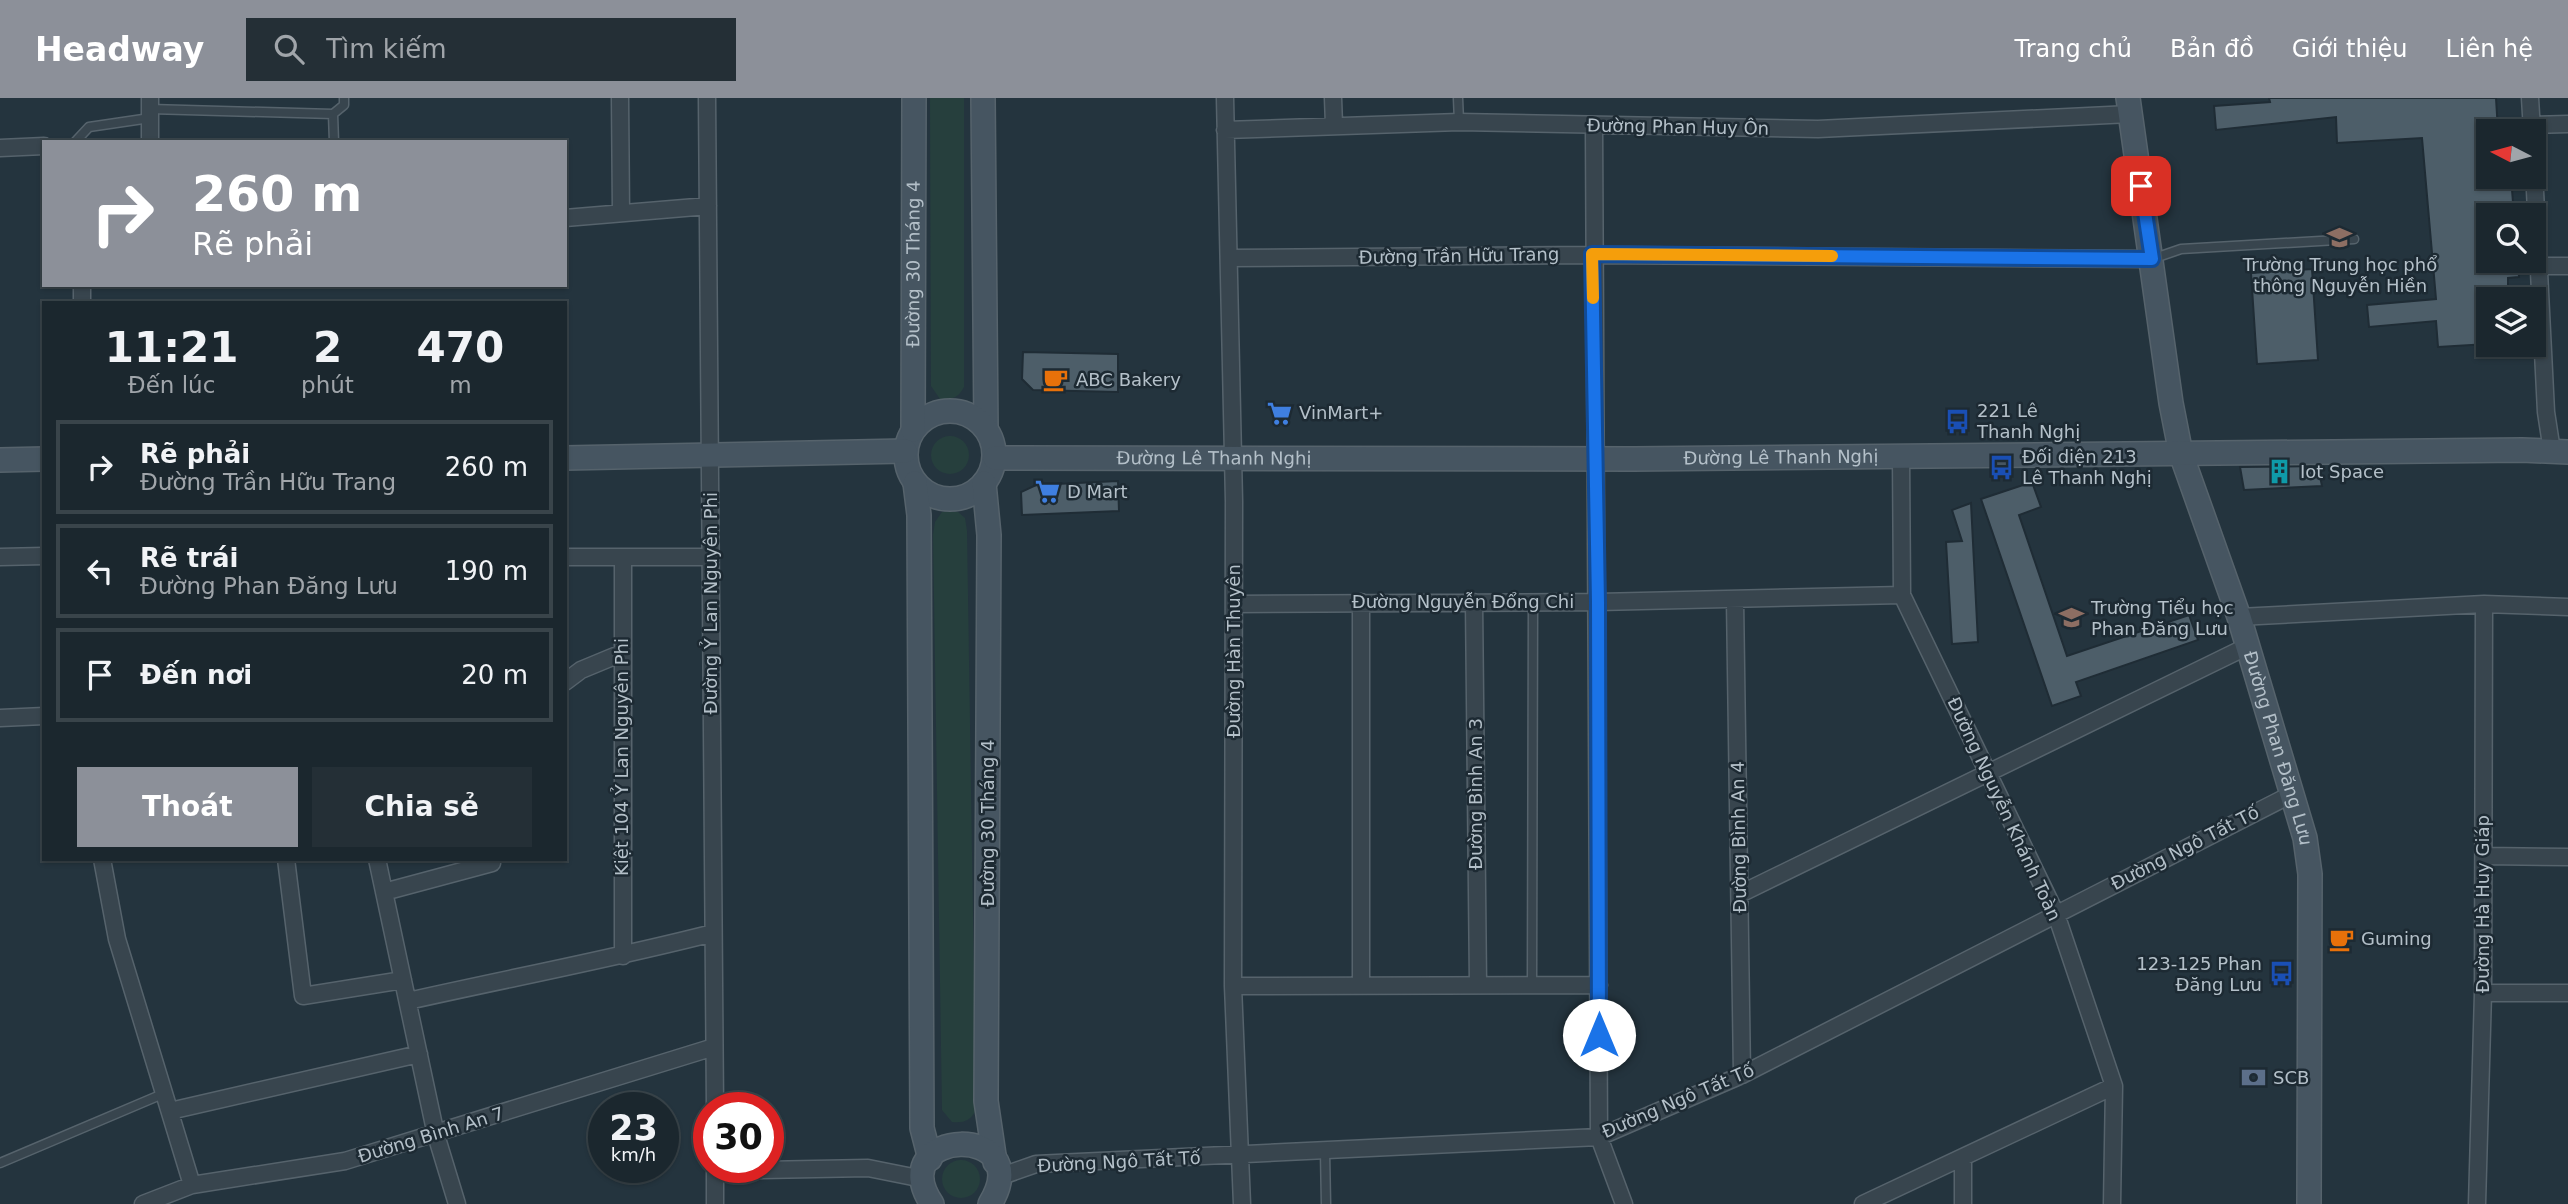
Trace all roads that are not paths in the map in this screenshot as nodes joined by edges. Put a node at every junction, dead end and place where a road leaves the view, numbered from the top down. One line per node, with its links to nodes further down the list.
1 (344, 98): 12 (lane)
2 (620, 98): 26 (street)
3 (707, 98): 25 (street, Đường Ỷ Lan Nguyên Phi)
4 (914, 98): 36 (street, Đường 30 Tháng 4)
5 (983, 98): 35 (street)
6 (1225, 98): 19 (street, Đường Hàn Thuyên)
7 (1333, 98): 16 (street)
8 (1458, 98): 14 (lane)
9 (2530, 98): 13 (street)
10 (2129, 106): 18 (street, Đường Phan Huy Ôn); 31 (street, Đường Phan Đăng Lưu)
11 (150, 108): 12 (lane); 20 (lane); 21 (street)
12 (332, 114): 22 (lane)
13 (2531, 119)
14 (1459, 122): 16 (street, Đường Phan Huy Ôn); 18 (street, Đường Phan Huy Ôn)
15 (2568, 124): 17 (street)
16 (1334, 125): 19 (street, Đường Phan Huy Ôn)
17 (2546, 126)
18 (1594, 127): 29 (street)
19 (1226, 130): 30 (street, Đường Hàn Thuyên)
20 (77, 140)
21 (150, 140)
22 (334, 140)
23 (42, 146): 24 (street)
24 (0, 148)
25 (708, 206): 26 (street); 40 (street, Đường Ỷ Lan Nguyên Phi)
26 (621, 213): 27 (street)
27 (567, 218)
28 (2354, 239): 31 (lane)
29 (1592, 254): 30 (street, Đường Trần Hữu Trang); 31 (street, Đường Trần Hữu Trang); 42 (street)
30 (1229, 258): 41 (street, Đường Hàn Thuyên)
31 (2152, 259): 39 (street, Đường Phan Đăng Lưu)
32 (2546, 266): 33 (street)
33 (2568, 266)
34 (2540, 273): 37 (street)
35 (986, 429): 36 (street); 45 (street)
36 (913, 430): 38 (street)
37 (2560, 451): 39 (street, Đường Lê Thanh Nghị)
38 (905, 452): 40 (street); 48 (street)
39 (2181, 454): 43 (street, Đường Lê Thanh Nghị); 64 (street, Đường Phan Đăng Lưu)
40 (710, 455): 44 (street); 54 (street, Đường Ỷ Lan Nguyên Phi)
41 (1233, 457): 42 (street, Đường Lê Thanh Nghị); 45 (street, Đường Lê Thanh Nghị); 61 (street, Đường Hàn Thuyên)
42 (1594, 457): 43 (street, Đường Lê Thanh Nghị); 60 (street)
43 (1901, 457): 55 (street, Đường Nguyễn Khánh Toàn)
44 (567, 458)
45 (995, 458): 49 (street)
46 (42, 459): 47 (street)
47 (0, 460)
48 (915, 483): 49 (street); 108 (street)
49 (984, 483): 109 (street, Đường 30 Tháng 4)
50 (42, 556): 51 (street)
51 (0, 557)
52 (567, 557): 53 (street)
53 (622, 557): 54 (street); 66 (street, Kiệt 104 Ỷ Lan Nguyên Phi)
54 (711, 557): 81 (street, Đường Ỷ Lan Nguyên Phi)
55 (1902, 595): 56 (street, Đường Nguyễn Đổng Chi); 70 (street, Đường Nguyễn Khánh Toàn)
56 (1735, 600): 60 (street, Đường Nguyễn Đổng Chi); 79 (street, Đường Bình An 4)
57 (1361, 602): 58 (street, Đường Nguyễn Đổng Chi); 61 (street, Đường Nguyễn Đổng Chi); 84 (street)
58 (1474, 602): 59 (street, Đường Nguyễn Đổng Chi); 85 (street, Đường Bình An 3)
59 (1533, 602): 60 (street, Đường Nguyễn Đổng Chi); 86 (lane)
60 (1598, 602): 87 (street)
61 (1234, 604): 88 (street, Đường Hàn Thuyên)
62 (2484, 604): 63 (street); 64 (street); 72 (street, Đường Hà Huy Giáp)
63 (2568, 607)
64 (2239, 617): 65 (street, Đường Phan Đăng Lưu)
65 (2248, 646): 70 (street); 71 (street, Đường Phan Đăng Lưu)
66 (622, 653): 67 (street); 82 (street, Kiệt 104 Ỷ Lan Nguyên Phi)
67 (567, 680)
68 (42, 716): 69 (street)
69 (0, 718)
70 (1989, 775): 79 (street); 80 (street, Đường Nguyễn Khánh Toàn)
71 (2294, 793): 80 (street, Đường Ngô Tất Tố); 119 (street, Đường Phan Đăng Lưu)
72 (2484, 856): 73 (street); 89 (street, Đường Hà Huy Giáp)
73 (2568, 857)
74 (102, 861): 97 (street)
75 (286, 861): 83 (street)
76 (377, 861): 78 (street)
77 (492, 863): 78 (street)
78 (384, 892): 83 (street)
79 (1740, 894): 94 (street, Đường Bình An 4)
80 (2056, 914): 94 (street, Đường Ngô Tất Tố); 95 (street, Đường Nguyễn Khánh Toàn)
81 (713, 933): 82 (street); 92 (street, Đường Ỷ Lan Nguyên Phi)
82 (623, 956): 91 (street)
83 (403, 980): 91 (street)
84 (1361, 984): 85 (street); 88 (street)
85 (1478, 985): 86 (street)
86 (1532, 985): 87 (street)
87 (1599, 985): 100 (street)
88 (1233, 986): 102 (street, Đường Hàn Thuyên)
89 (2483, 993): 90 (street); 120 (street, Đường Hà Huy Giáp)
90 (2568, 993)
91 (408, 1001): 93 (street)
92 (715, 1046): 96 (street, Đường Ỷ Lan Nguyên Phi); 99 (street, Đường Bình An 7)
93 (419, 1054): 98 (street); 99 (street)
94 (1742, 1075): 100 (street, Đường Ngô Tất Tố)
95 (2114, 1086): 103 (street); 118 (street, Đường Nguyễn Khánh Toàn)
96 (715, 1092)
97 (165, 1093): 98 (street); 104 (lane)
98 (170, 1111): 107 (street)
99 (436, 1135): 107 (street, Đường Bình An 7); 111 (street)
100 (1599, 1136): 101 (street, Đường Ngô Tất Tố); 115 (street)
101 (1325, 1152): 102 (street, Đường Ngô Tất Tố); 114 (lane)
102 (1240, 1156): 109 (street, Đường Ngô Tất Tố); 113 (street, Đường Hàn Thuyên)
103 (1963, 1157): 116 (street); 117 (street)
104 (0, 1163)
105 (784, 1169): 108 (street)
106 (715, 1183): 112 (street)
107 (192, 1185): 110 (street, Đường Bình An 7)
108 (928, 1188): 109 (street)
109 (995, 1188)
110 (143, 1204)
111 (457, 1204)
112 (715, 1204)
113 (1242, 1204)
114 (1326, 1204)
115 (1624, 1204)
116 (1863, 1204)
117 (1963, 1204)
118 (2112, 1204)
119 (2309, 1204)
120 (2477, 1204)

